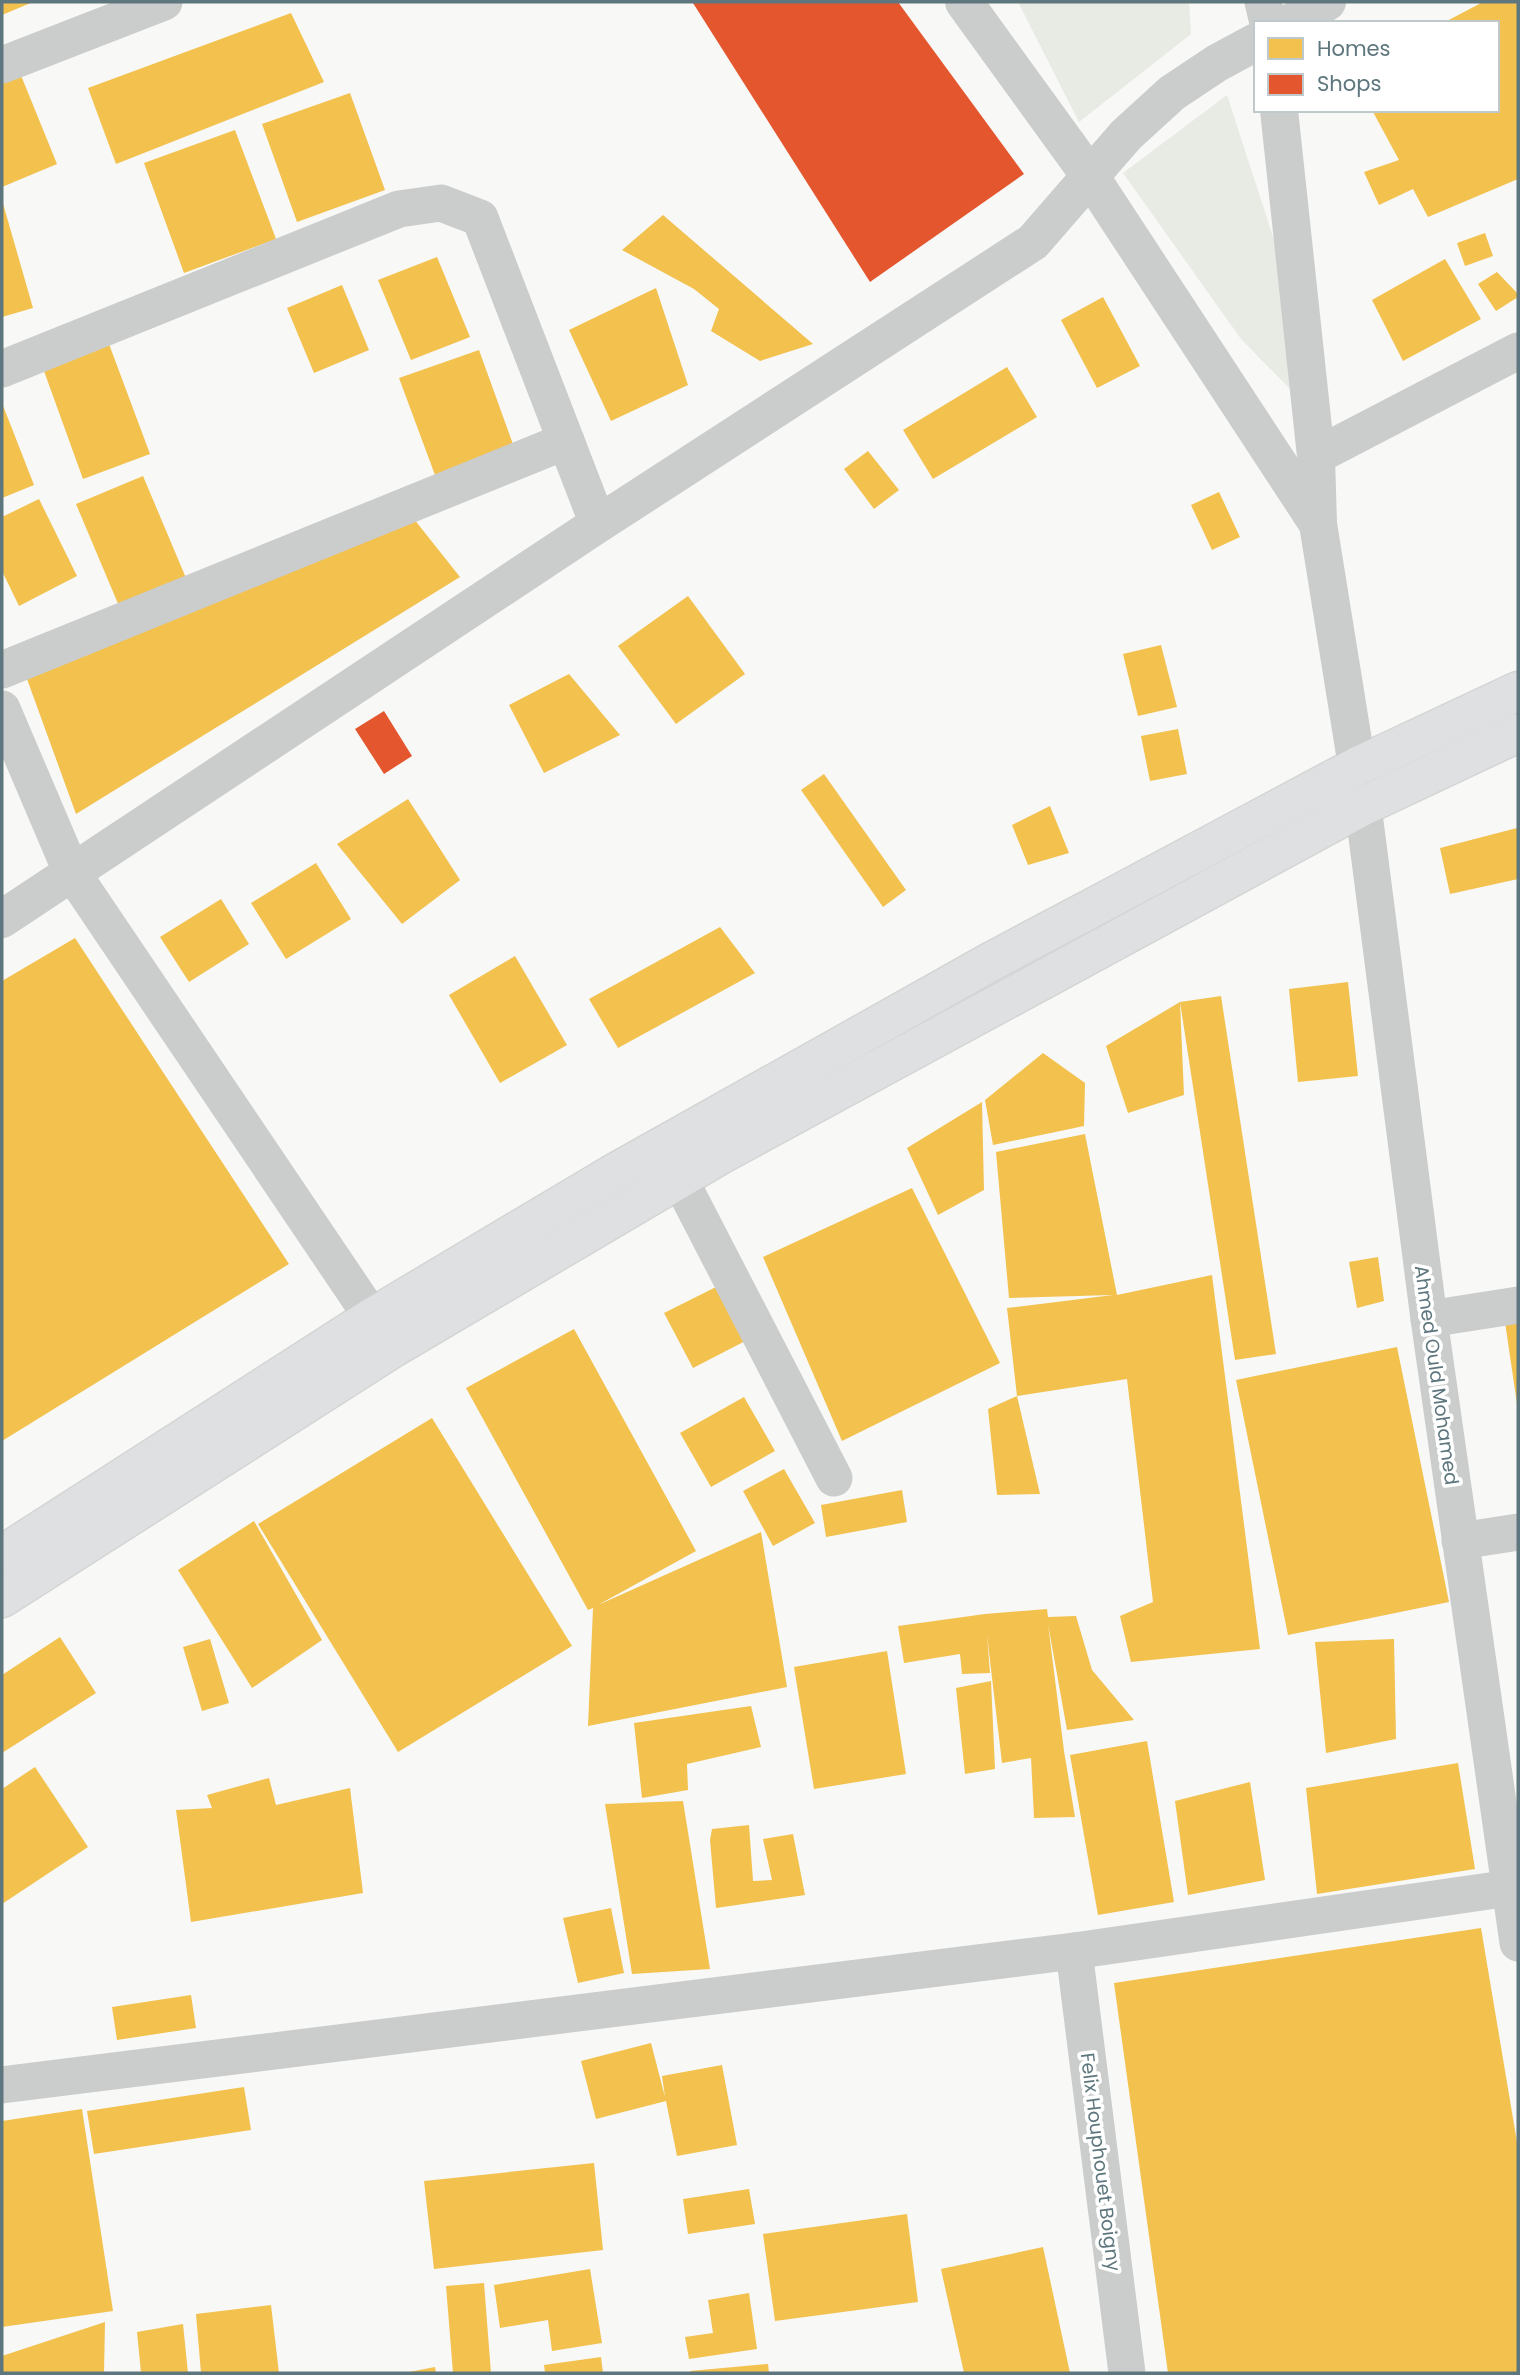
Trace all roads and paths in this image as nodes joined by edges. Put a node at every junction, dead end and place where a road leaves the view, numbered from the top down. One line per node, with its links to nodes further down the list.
1 (164, 2): 8 (street)
2 (964, 2): 10 (street)
3 (1263, 2): 5 (street)
4 (1327, 2): 6 (street)
5 (1268, 21)
6 (1294, 21)
7 (1254, 43): 10 (street)
8 (2, 65)
9 (1279, 112): 14 (street)
10 (1090, 176): 15 (street); 16 (street)
11 (1518, 351): 14 (street)
12 (2, 369): 13 (street)
13 (566, 441): 15 (street); 17 (street)
14 (1316, 456): 16 (street)
15 (598, 524): 23 (street)
16 (1318, 524): 21 (street)
17 (2, 670)
18 (1518, 691): 21 (highway)
19 (2, 709): 23 (street)
20 (1518, 733): 22 (highway)
21 (1357, 766): 22 (street); 28 (highway)
22 (1363, 806): 25 (highway); 27 (street, Ahmed Ould Mohamed)
23 (71, 871): 24 (street); 28 (street)
24 (2, 919)
25 (679, 1178): 28 (highway); 29 (street)
26 (1518, 1305): 27 (street)
27 (1429, 1319): 31 (street, Ahmed Ould Mohamed)
28 (382, 1333): 32 (highway); 33 (highway)
29 (834, 1478)
30 (1518, 1532): 31 (street)
31 (1460, 1541): 34 (street, Ahmed Ould Mohamed)
32 (2, 1555)
33 (3, 1594)
34 (1506, 1768): 35 (street, Ahmed Ould Mohamed)
35 (1510, 1888): 36 (street, Ahmed Ould Mohamed); 37 (street)
36 (1518, 1943)
37 (1074, 1951): 38 (street); 39 (street, Felix Houphouet Boigny)
38 (2, 2085)
39 (1127, 2373)

